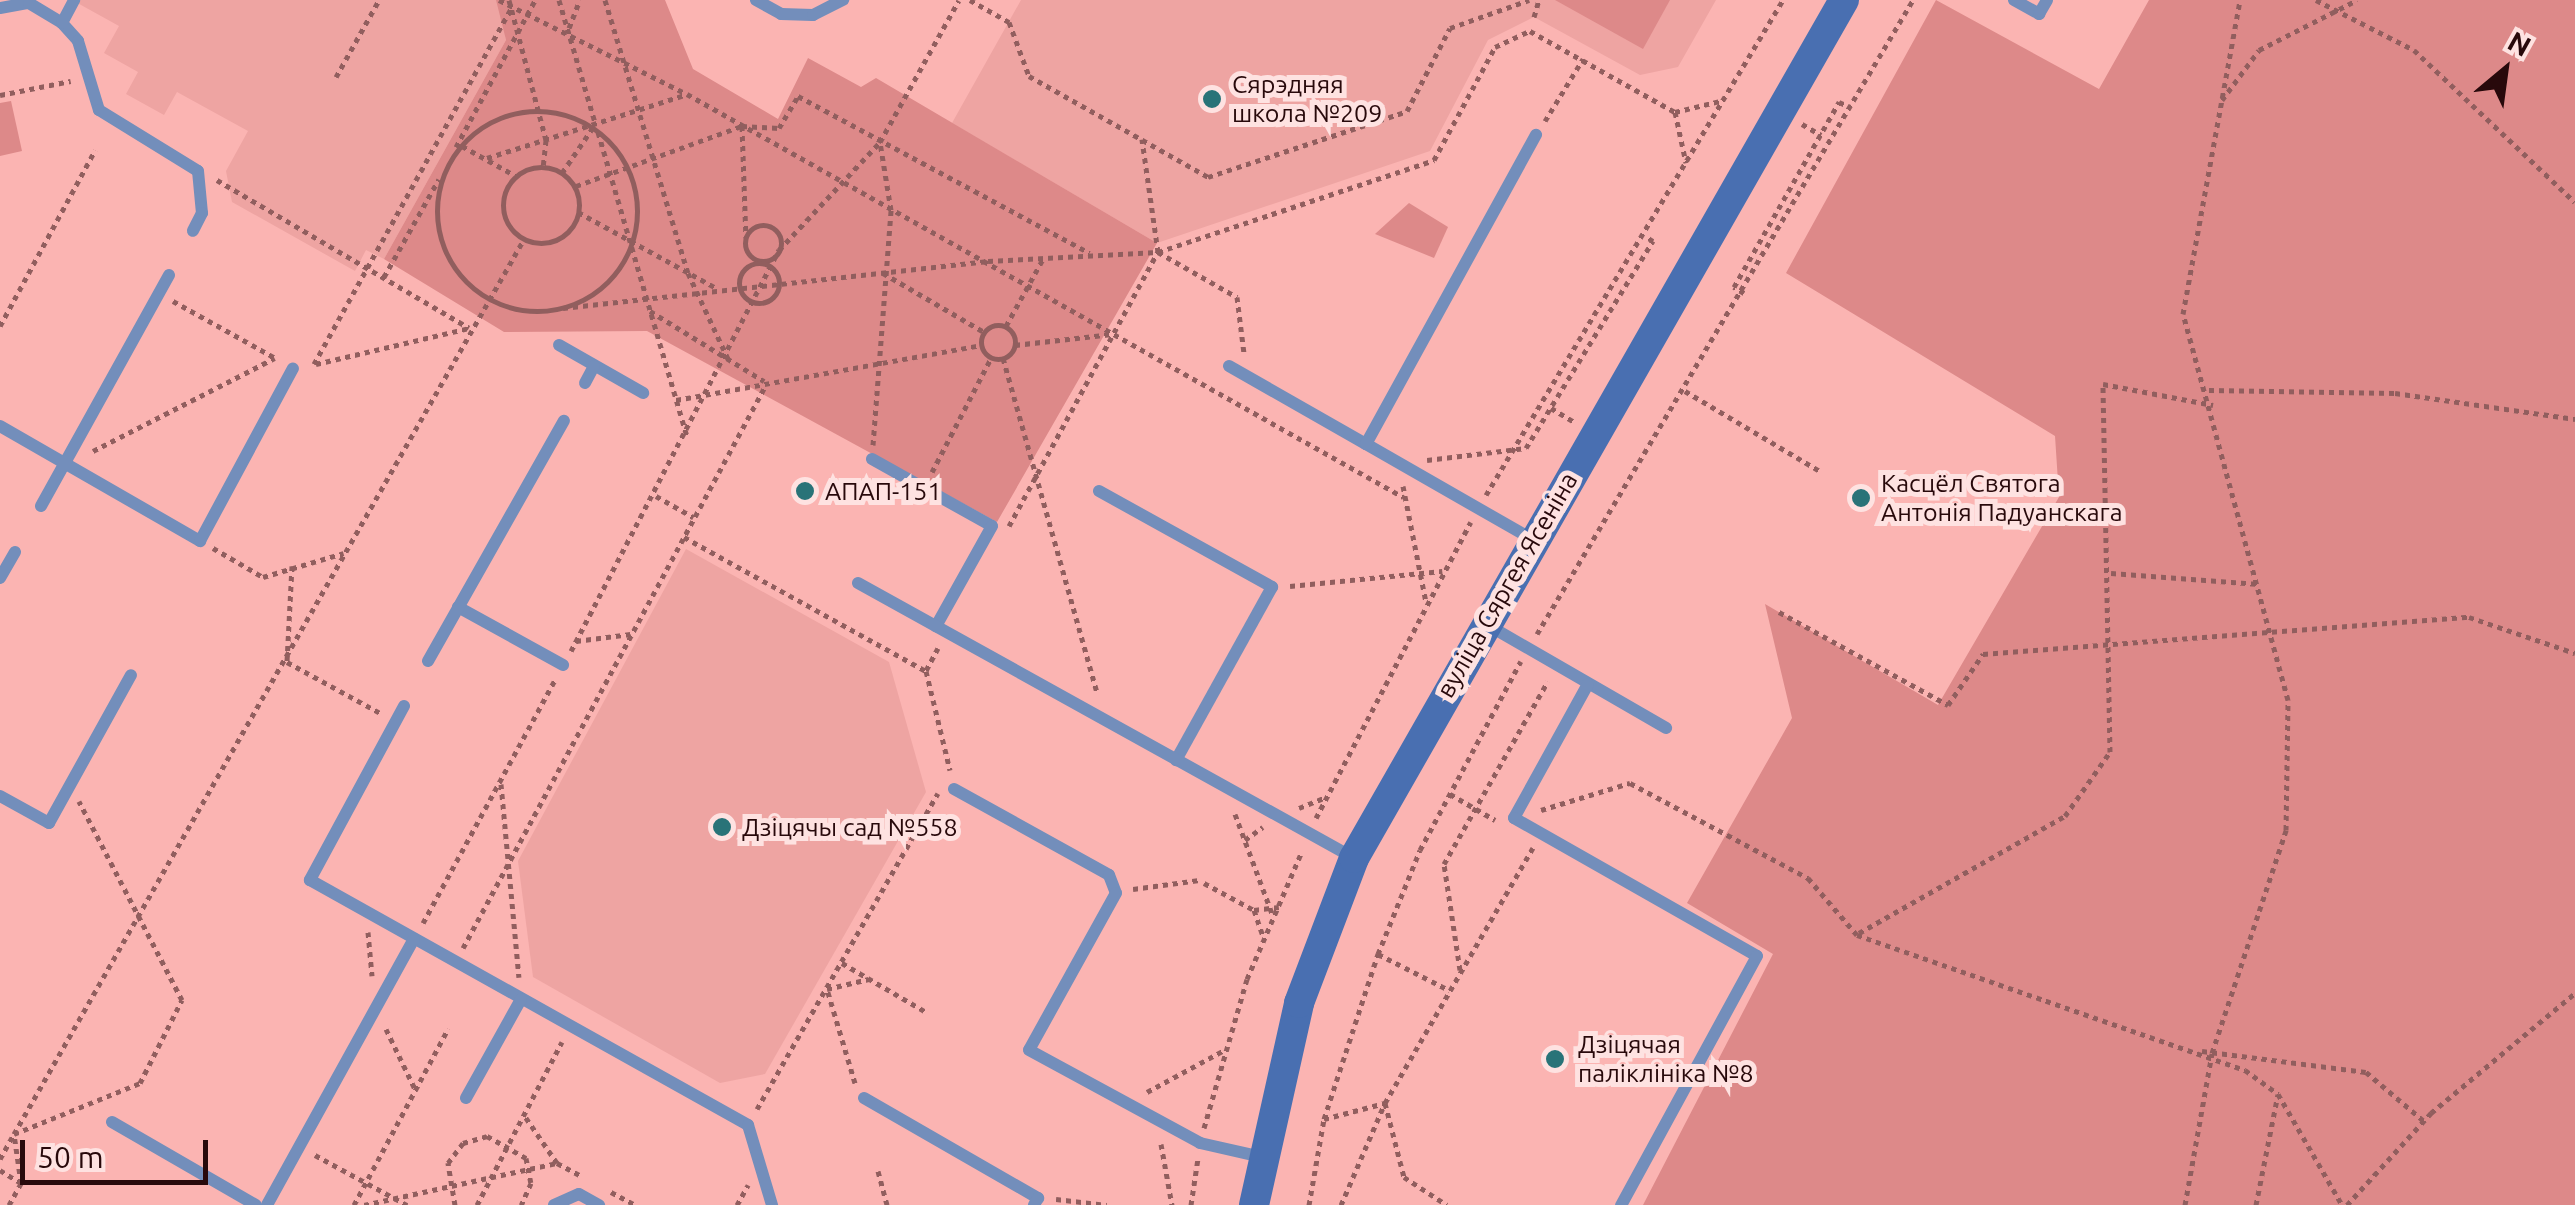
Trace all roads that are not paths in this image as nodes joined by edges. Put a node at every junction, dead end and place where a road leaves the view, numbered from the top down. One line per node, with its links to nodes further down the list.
1 (74, 0): 8 (lane)
2 (756, 0): 3 (lane)
3 (843, 0)
4 (1844, 0): 25 (main road, вуліца Сяргея Ясеніна)
5 (2014, 0): 6 (lane)
6 (2046, 0)
7 (0, 8): 8 (lane)
8 (62, 23): 10 (lane)
9 (1536, 136): 20 (lane)
10 (192, 230)
11 (169, 275): 22 (lane)
12 (559, 346): 13 (lane)
13 (594, 366): 16 (lane); 17 (lane)
14 (1229, 366): 20 (lane)
15 (293, 368): 22 (lane)
16 (585, 383)
17 (643, 393)
18 (564, 420): 29 (lane)
19 (0, 426): 22 (lane)
20 (1366, 444): 25 (lane)
21 (872, 459): 31 (lane)
22 (63, 466): 24 (lane)
23 (1099, 491): 38 (lane)
24 (40, 506)
25 (1530, 538): 30 (main road, вуліца Сяргея Ясеніна)
26 (15, 552): 27 (lane)
27 (0, 578)
28 (858, 583): 31 (lane)
29 (458, 607): 32 (lane); 33 (lane)
30 (1484, 622): 35 (lane); 41 (main road, вуліца Сяргея Ясеніна)
31 (941, 630): 38 (lane)
32 (428, 661)
33 (563, 665)
34 (131, 675): 40 (lane)
35 (1588, 684): 37 (lane); 55 (lane)
36 (404, 706): 42 (lane)
37 (1666, 728)
38 (1176, 760): 41 (lane)
39 (954, 788): 47 (lane)
40 (0, 796)
41 (1354, 858): 47 (main road, вуліца Сяргея Ясеніна)
42 (414, 939): 43 (lane); 50 (lane)
43 (521, 999): 44 (lane); 53 (lane)
44 (466, 1098)
45 (864, 1098): 48 (lane)
46 (112, 1122): 49 (lane)
47 (1262, 1157): 54 (main road, вуліца Сяргея Ясеніна)
48 (1036, 1201)
49 (256, 1205)
50 (267, 1205)
51 (554, 1205): 52 (lane)
52 (599, 1205)
53 (772, 1205)
54 (1254, 1205)
55 (1621, 1205)

